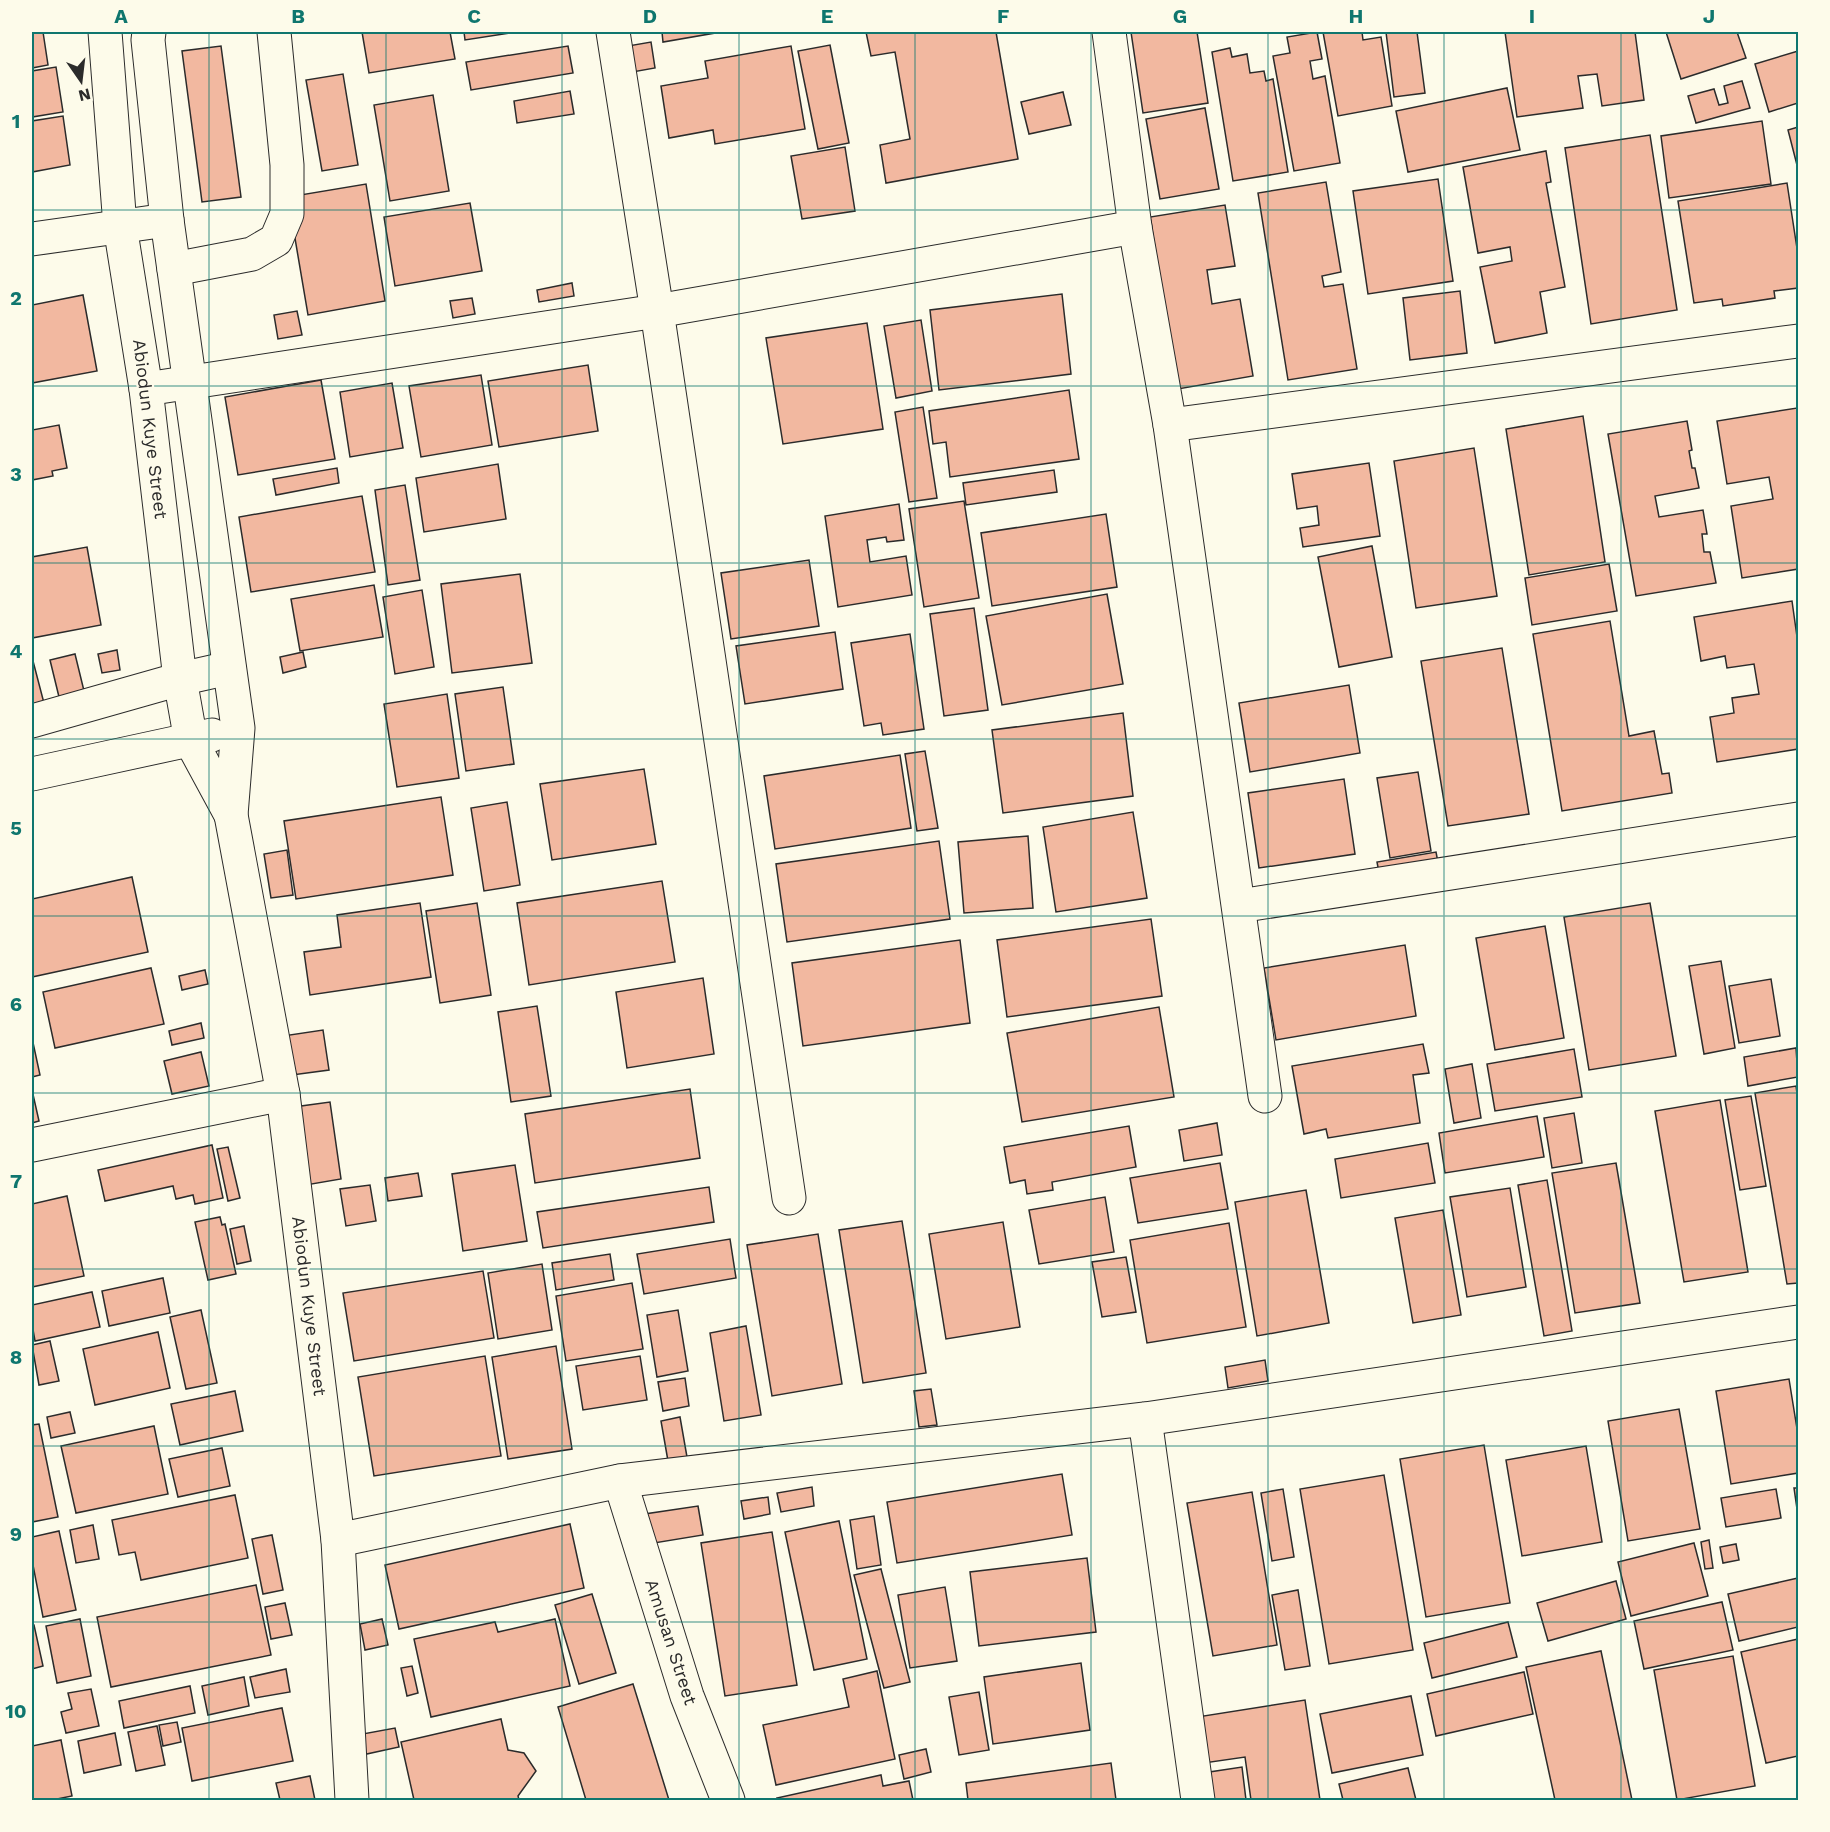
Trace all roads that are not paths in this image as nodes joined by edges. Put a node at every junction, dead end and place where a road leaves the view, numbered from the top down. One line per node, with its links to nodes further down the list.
1 (105, 32): 7 (street, Abiodun Kuye Street)
2 (149, 32): 6 (street, Abiodun Kuye Street)
3 (274, 32): 10 (street)
4 (613, 32): 11 (street)
5 (1109, 32): 8 (street)
6 (167, 220): 7 (street); 10 (street, Abiodun Kuye Street)
7 (120, 226): 9 (street); 14 (street, Abiodun Kuye Street)
8 (1136, 227): 11 (street); 15 (street)
9 (32, 238)
10 (174, 269): 13 (street, Abiodun Kuye Street)
11 (657, 311): 13 (street); 28 (street)
12 (1798, 341): 15 (street)
13 (190, 382): 14 (street); 16 (street, Abiodun Kuye Street)
14 (147, 389): 17 (street, Abiodun Kuye Street)
15 (1170, 425): 24 (street)
16 (229, 668): 17 (street); 19 (street, Abiodun Kuye Street)
17 (180, 679): 18 (street); 20 (street, Abiodun Kuye Street)
18 (32, 721)
19 (238, 728): 20 (street); 22 (street, Abiodun Kuye Street)
20 (191, 741): 21 (street); 22 (street, Abiodun Kuye Street)
21 (32, 774)
22 (231, 816): 25 (street, Abiodun Kuye Street)
23 (1798, 819): 24 (street)
24 (1239, 906): 26 (street)
25 (283, 1094): 27 (street); 32 (street, Abiodun Kuye Street)
26 (1265, 1096)
27 (32, 1145)
28 (789, 1198)
29 (1798, 1322): 30 (street)
30 (1145, 1419): 31 (street); 35 (street)
31 (620, 1480): 32 (street); 34 (street, Amusan Street)
32 (338, 1540): 33 (street, Abiodun Kuye Street)
33 (352, 1800)
34 (728, 1800)
35 (1198, 1800)

